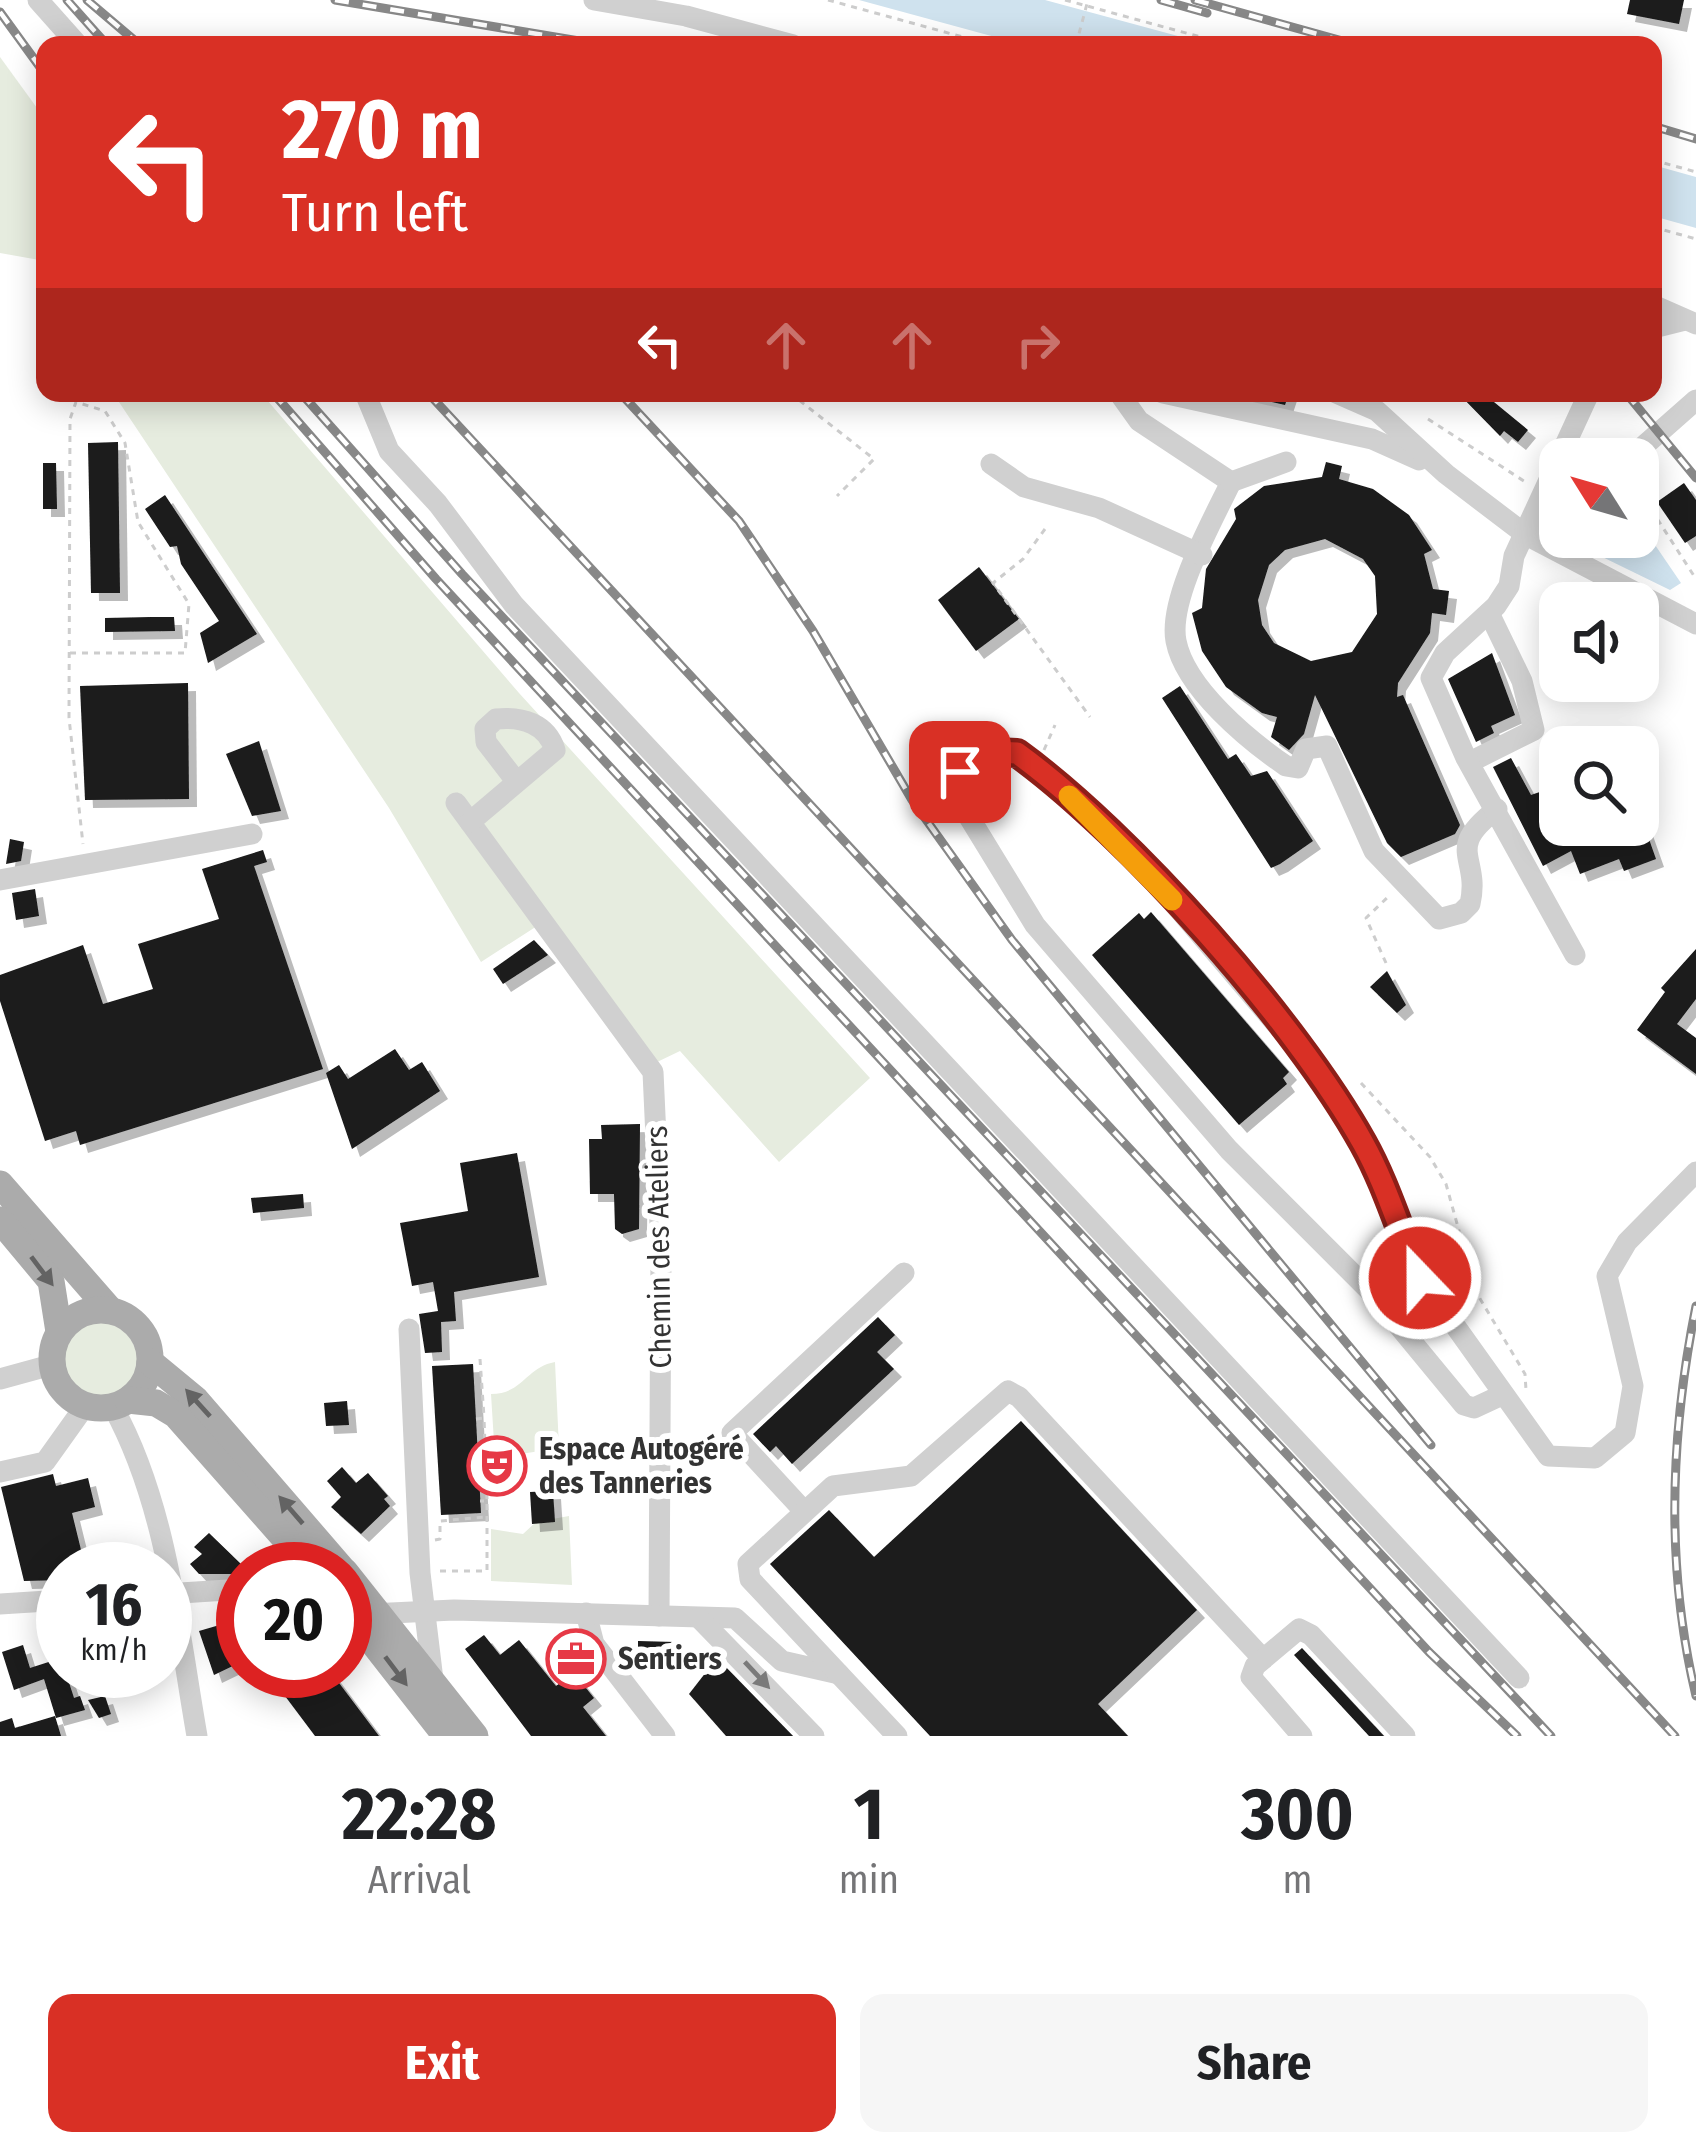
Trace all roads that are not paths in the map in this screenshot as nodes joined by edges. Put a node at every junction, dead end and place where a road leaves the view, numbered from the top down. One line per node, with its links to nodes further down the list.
1 (38, 0): 3 (street)
2 (594, 0): 4 (street)
3 (70, 36)
4 (760, 36)
5 (1662, 310): 6 (street)
6 (1691, 325)
7 (369, 402): 59 (street)
8 (1125, 402): 17 (street)
9 (1204, 402): 16 (street)
10 (1356, 402): 16 (street)
11 (1585, 402): 19 (street)
12 (1693, 405): 13 (street)
13 (1654, 438)
14 (1286, 462): 17 (street)
15 (992, 464): 20 (street)
16 (1446, 474): 19 (street)
17 (1231, 482): 20 (street)
18 (1539, 528): 19 (street)
19 (1526, 535): 21 (street); 22 (street)
20 (1199, 554): 26 (street)
21 (1489, 613): 23 (street); 23 (street)
22 (1696, 624)
23 (1472, 761): 26 (street)
24 (516, 781): 27 (street)
25 (456, 803): 27 (street, Chemin des Ateliers)
26 (1497, 809): 30 (street)
27 (470, 822): 54 (street, Chemin des Ateliers)
28 (252, 834): 29 (street)
29 (0, 880)
30 (1575, 955)
31 (1696, 1172): 41 (street)
32 (0, 1184): 35 (main road)
33 (0, 1220): 37 (main road, one-way to 37)
34 (904, 1273): 44 (street)
35 (110, 1310): 37 (main road); 38 (main road)
36 (409, 1329): 51 (street)
37 (59, 1332): 39 (main road)
38 (150, 1362): 42 (main road); 47 (main road, one-way to 38)
39 (51, 1365): 40 (street); 42 (main road)
40 (0, 1379)
41 (1502, 1395): 41 (street)
42 (109, 1405): 43 (street); 45 (street); 46 (main road)
43 (0, 1472)
44 (803, 1511): 57 (street); 58 (street)
45 (157, 1542)
46 (288, 1542)
47 (313, 1542)
48 (372, 1596): 51 (street)
49 (36, 1602): 50 (street)
50 (0, 1604)
51 (428, 1610): 53 (street); 60 (street)
52 (372, 1612): 60 (main road)
53 (586, 1613): 54 (street); 65 (street)
54 (659, 1616): 55 (street)
55 (698, 1617): 58 (street); 66 (street, one-way to 66)
56 (372, 1620): 63 (main road, one-way to 63)
57 (1263, 1659): 68 (street); 69 (street)
58 (839, 1674): 67 (street)
59 (1520, 1678)
60 (433, 1680): 64 (main road)
61 (190, 1698): 62 (street)
62 (197, 1736)
63 (446, 1736)
64 (475, 1736)
65 (665, 1736)
66 (814, 1736)
67 (897, 1736)
68 (1302, 1736)
69 (1405, 1736)

